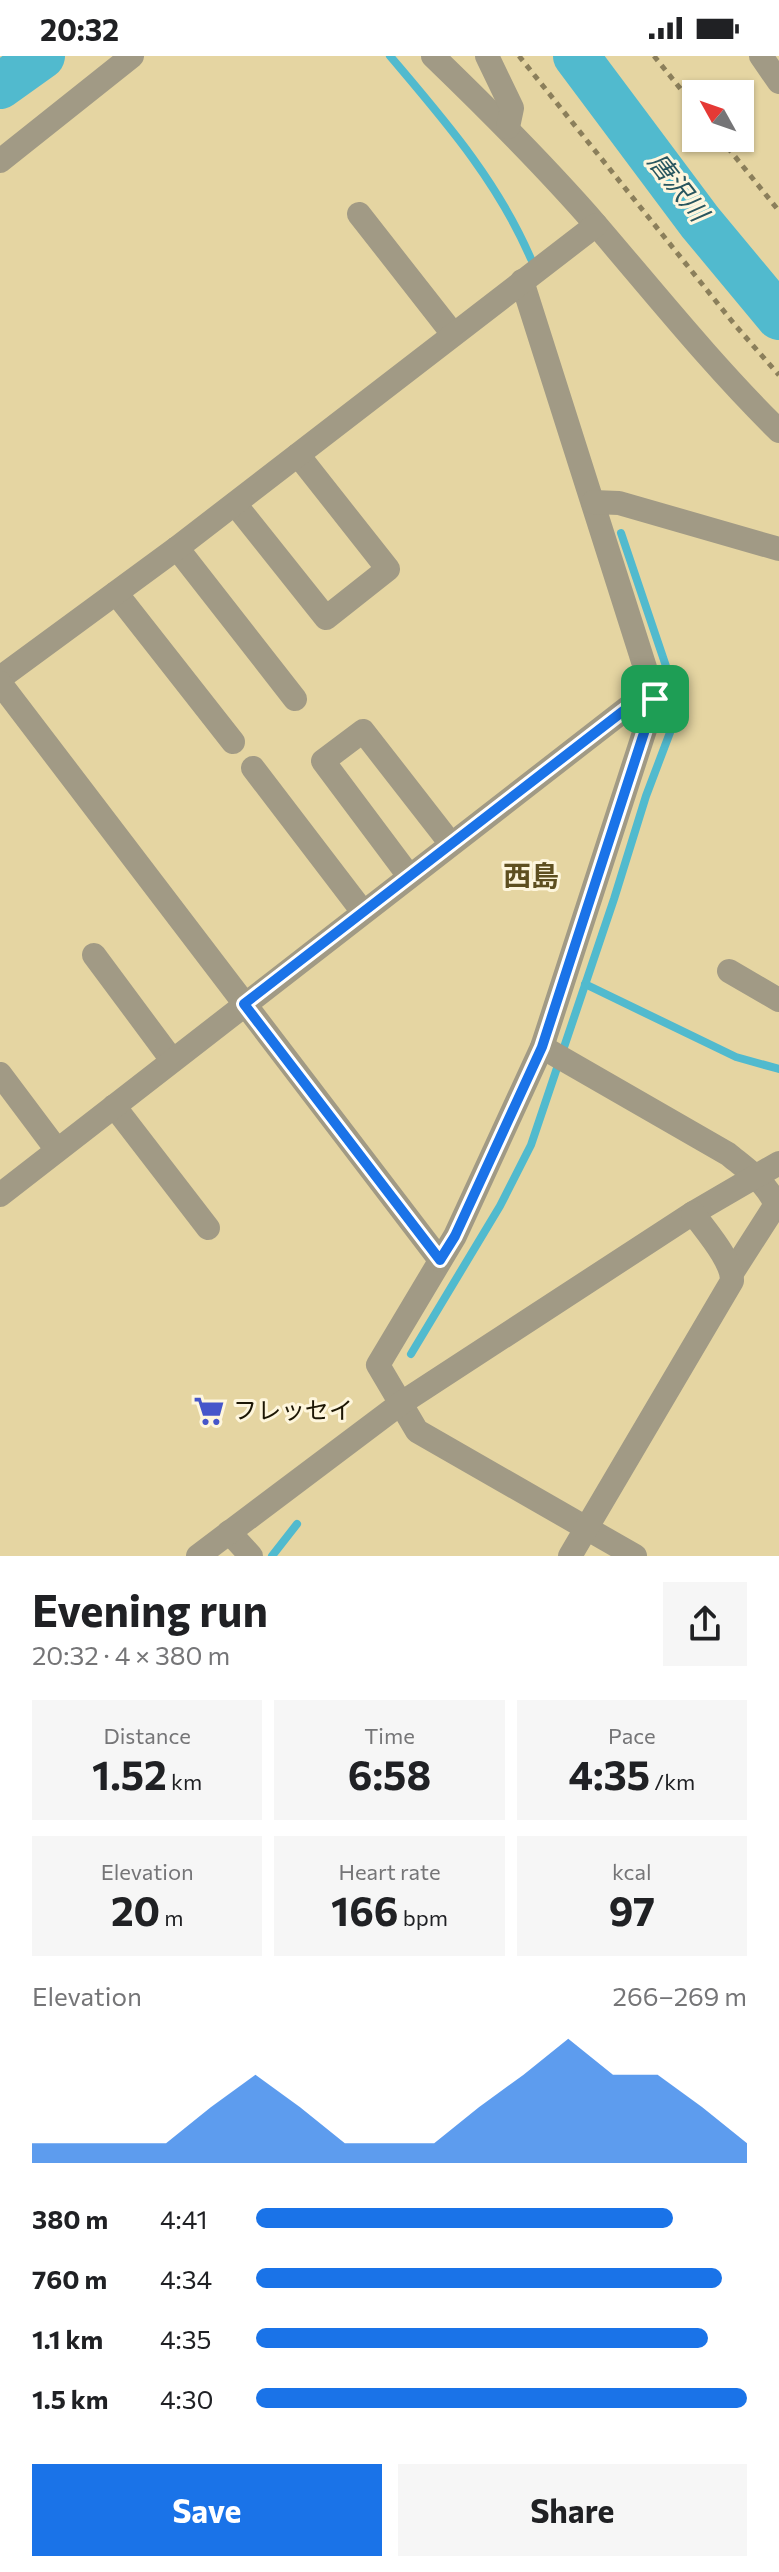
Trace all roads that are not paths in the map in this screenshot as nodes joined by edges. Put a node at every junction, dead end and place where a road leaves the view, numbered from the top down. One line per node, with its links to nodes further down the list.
1 (132, 56): 7 (street)
2 (433, 56): 6 (street)
3 (487, 56): 6 (street)
4 (761, 56): 5 (street)
5 (779, 82)
6 (508, 127): 9 (street)
7 (0, 161)
8 (359, 214): 11 (street)
9 (596, 225): 10 (street); 12 (street)
10 (522, 281): 11 (street); 14 (street)
11 (453, 334): 13 (street)
12 (779, 431)
13 (298, 455): 15 (street); 15 (street)
14 (593, 502): 17 (street); 21 (street)
15 (235, 504): 16 (street)
16 (177, 548): 18 (street); 20 (street)
17 (779, 549)
18 (116, 593): 19 (street); 22 (street)
19 (0, 681): 30 (street)
20 (295, 699)
21 (655, 699): 24 (street); 31 (street)
22 (233, 742)
23 (253, 768): 26 (street)
24 (451, 844): 25 (street); 25 (street)
25 (409, 876): 26 (street)
26 (363, 912): 30 (street)
27 (94, 955): 32 (street)
28 (729, 971): 29 (street)
29 (779, 1000)
30 (244, 1004): 32 (street); 41 (street)
31 (542, 1047): 37 (street); 41 (street)
32 (172, 1060): 34 (street)
33 (0, 1074): 35 (street)
34 (114, 1106): 35 (street); 40 (street)
35 (57, 1150): 38 (street)
36 (779, 1163): 37 (street)
37 (754, 1175): 39 (street); 42 (street)
38 (0, 1195)
39 (693, 1213): 42 (street); 43 (street)
40 (208, 1228)
41 (440, 1260): 43 (street)
42 (732, 1273): 44 (street)
43 (400, 1404): 44 (street); 45 (street)
44 (587, 1527): 48 (street); 49 (street)
45 (229, 1532): 46 (street); 47 (street)
46 (198, 1556)
47 (251, 1556)
48 (570, 1556)
49 (635, 1556)

